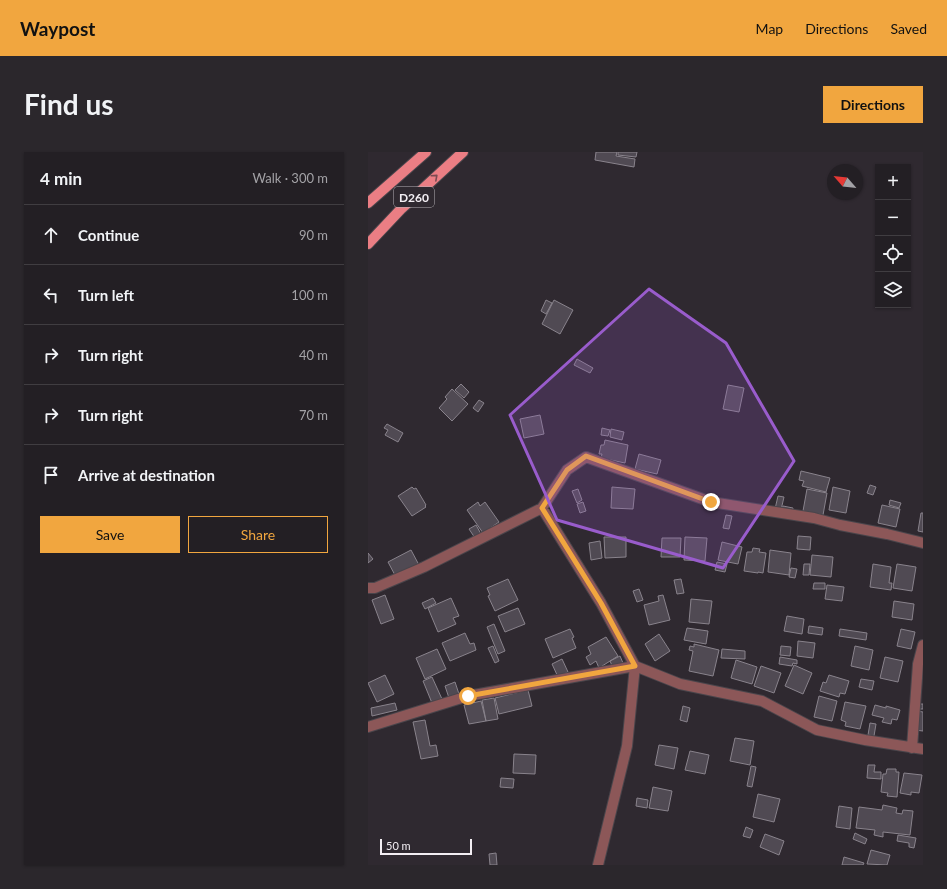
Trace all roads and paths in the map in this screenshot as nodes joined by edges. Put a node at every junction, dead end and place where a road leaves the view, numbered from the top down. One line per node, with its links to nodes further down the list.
1 (426, 152): 3 (main road, D260)
2 (463, 152): 4 (main road, D260, one-way to 2)
3 (368, 203)
4 (368, 244)
5 (542, 508): 6 (street); 7 (street); 9 (street)
6 (923, 543)
7 (368, 588)
8 (923, 645): 11 (street)
9 (635, 666): 10 (street); 11 (street); 13 (street)
10 (368, 727)
11 (912, 748): 12 (street)
12 (923, 749)
13 (598, 865)

